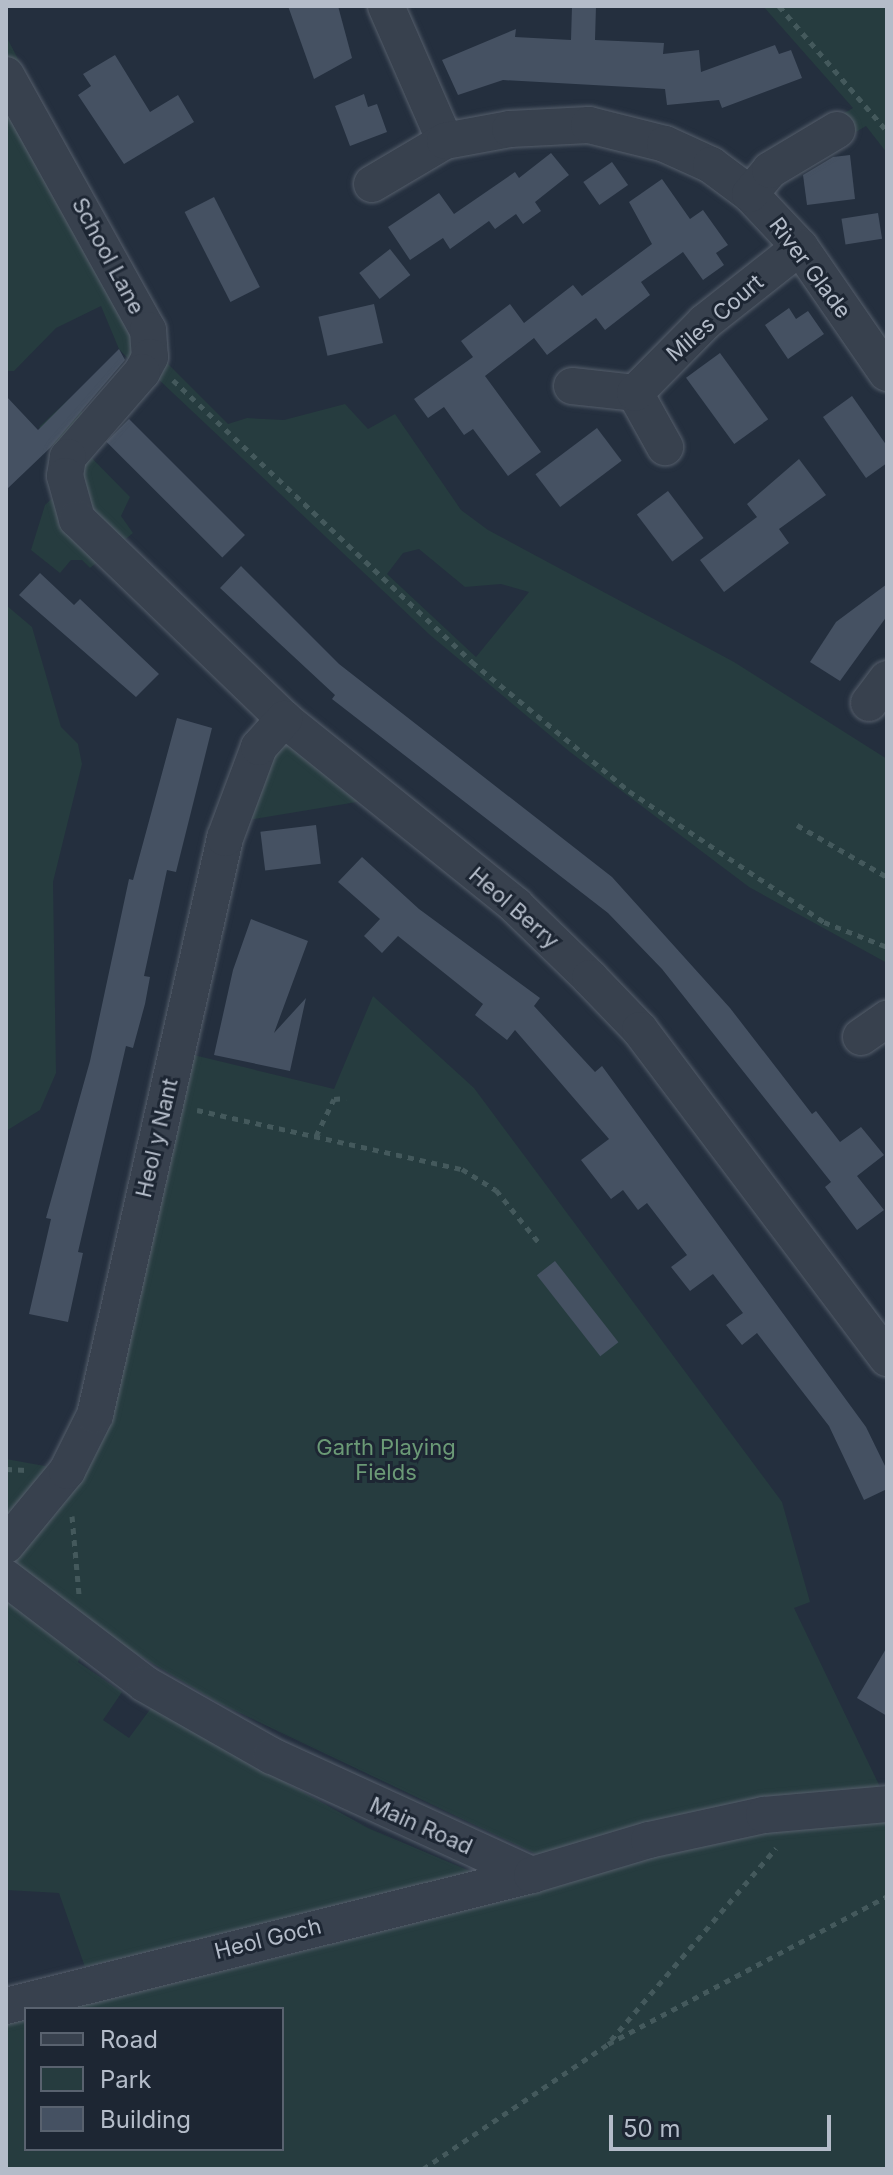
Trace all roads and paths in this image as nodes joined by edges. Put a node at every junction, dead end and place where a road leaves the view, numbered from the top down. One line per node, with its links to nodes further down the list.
1 (386, 6): 6 (street)
2 (779, 6): 5 (path)
3 (6, 75): 10 (street, School Lane)
4 (837, 130): 8 (street)
5 (887, 131)
6 (445, 141): 7 (street, River Glade); 8 (street, River Glade)
7 (372, 184)
8 (750, 194): 9 (street, River Glade)
9 (800, 247): 11 (street, River Glade); 13 (street, Miles Court)
10 (150, 357): 15 (street, Heol Berry); 18 (path)
11 (887, 373)
12 (572, 386): 13 (street)
13 (635, 393): 14 (street)
14 (665, 447)
15 (284, 719): 20 (street, Heol y Nant); 23 (street, Heol Berry)
16 (797, 825): 17 (path)
17 (887, 877)
18 (887, 947)
19 (346, 1098): 21 (path)
20 (165, 1104): 21 (path); 25 (street, Heol y Nant)
21 (316, 1136): 22 (path)
22 (540, 1244)
23 (887, 1358)
24 (6, 1469): 25 (path)
25 (67, 1471): 26 (street, Heol y Nant); 28 (path)
26 (6, 1545)
27 (6, 1578): 28 (street, Main Road)
28 (84, 1643): 31 (street, Main Road)
29 (887, 1804): 30 (street)
30 (809, 1811): 31 (street); 34 (path)
31 (532, 1875): 33 (street, Heol Goch)
32 (887, 1896): 34 (path)
33 (6, 2006)
34 (608, 2044): 35 (path)
35 (423, 2169)

